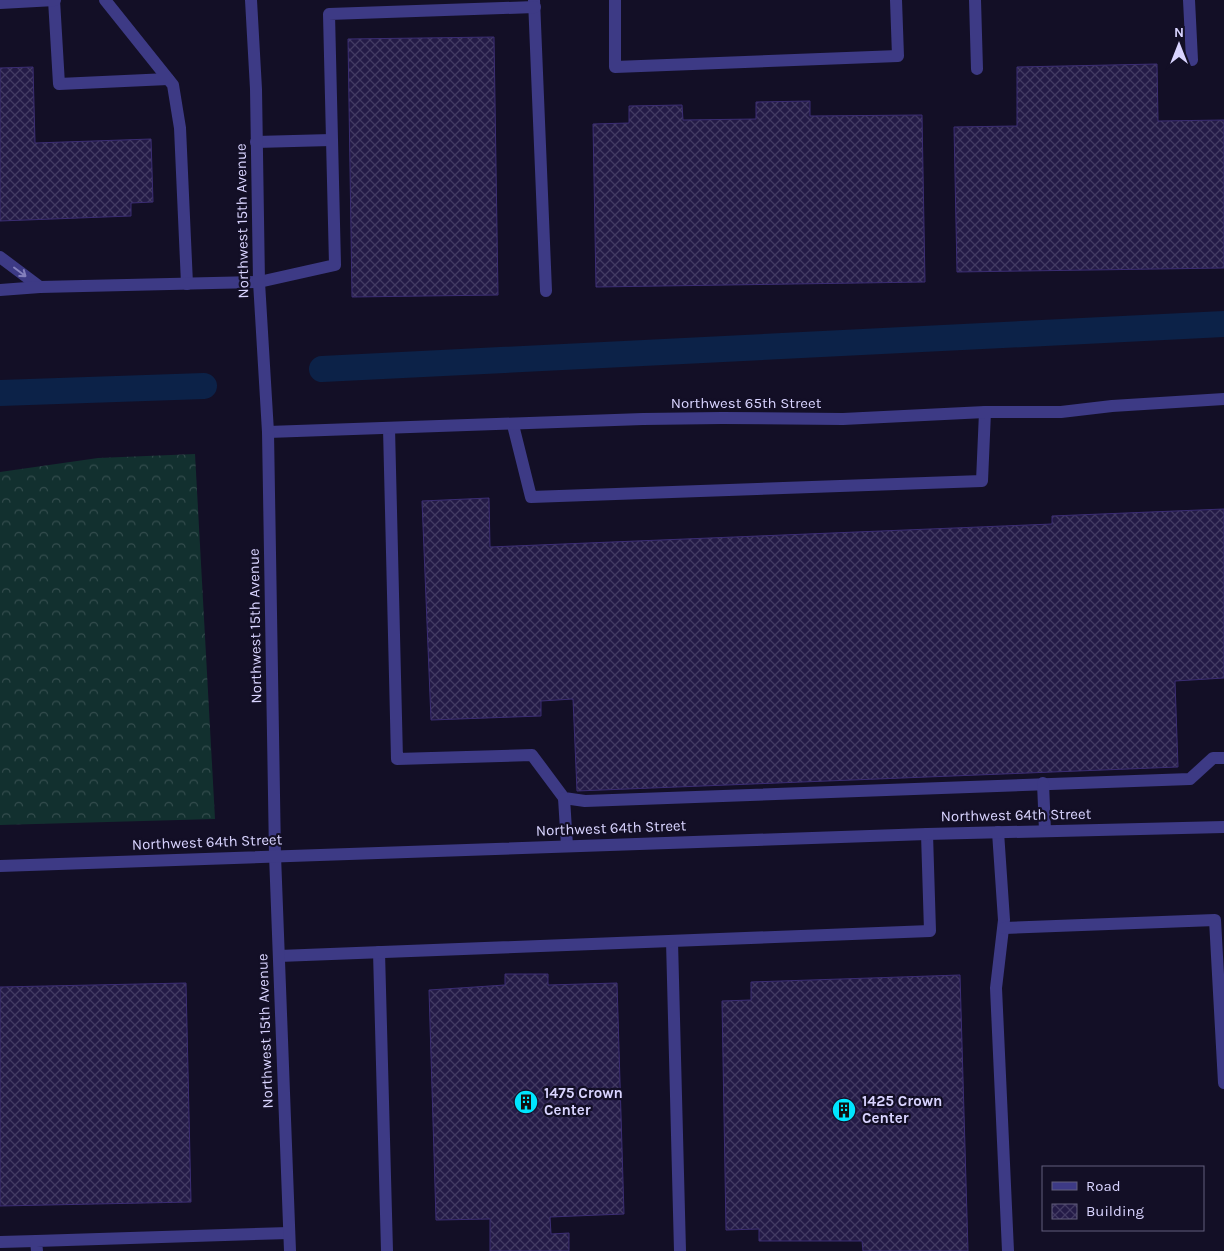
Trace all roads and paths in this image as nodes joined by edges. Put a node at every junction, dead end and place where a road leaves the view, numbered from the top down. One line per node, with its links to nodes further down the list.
1 (55, 0): 8 (street); 12 (street)
2 (105, 0): 12 (street)
3 (251, 0): 14 (street, Northwest 15th Avenue)
4 (615, 0): 5 (street)
5 (896, 0)
6 (975, 0): 11 (street)
7 (1190, 0): 10 (street)
8 (0, 3)
9 (534, 3): 13 (street); 20 (street)
10 (1192, 60)
11 (978, 69)
12 (168, 79): 17 (street)
13 (331, 140): 14 (street); 16 (street)
14 (256, 142): 16 (street, Northwest 15th Avenue)
15 (0, 257): 18 (street, one-way to 18)
16 (259, 282): 17 (street); 25 (street, Northwest 15th Avenue)
17 (187, 284): 18 (street)
18 (40, 287): 19 (street)
19 (0, 290)
20 (546, 292)
21 (1224, 400): 22 (street, Northwest 65th Street)
22 (985, 412): 23 (street, Northwest 65th Street); 23 (street)
23 (513, 424): 24 (street, Northwest 65th Street)
24 (389, 428): 25 (street, Northwest 65th Street); 28 (street)
25 (268, 432): 34 (street, Northwest 15th Avenue)
26 (1224, 758): 27 (street)
27 (1043, 783): 28 (street); 30 (street)
28 (564, 798): 33 (street)
29 (1224, 827): 30 (street, Northwest 64th Street)
30 (1045, 831): 31 (street, Northwest 64th Street)
31 (998, 832): 32 (street, Northwest 64th Street); 36 (street)
32 (926, 834): 33 (street, Northwest 64th Street); 37 (street)
33 (567, 846): 34 (street, Northwest 64th Street)
34 (275, 855): 35 (street, Northwest 64th Street); 39 (street, Northwest 15th Avenue)
35 (0, 866)
36 (1004, 928): 40 (street); 47 (street)
37 (672, 941): 38 (street); 46 (street)
38 (379, 952): 39 (street); 45 (street)
39 (278, 956): 41 (street, Northwest 15th Avenue)
40 (1224, 1083)
41 (289, 1233): 43 (street); 44 (street, Northwest 15th Avenue)
42 (0, 1242): 43 (street)
43 (37, 1246)
44 (290, 1251)
45 (387, 1251)
46 (680, 1251)
47 (1008, 1251)

